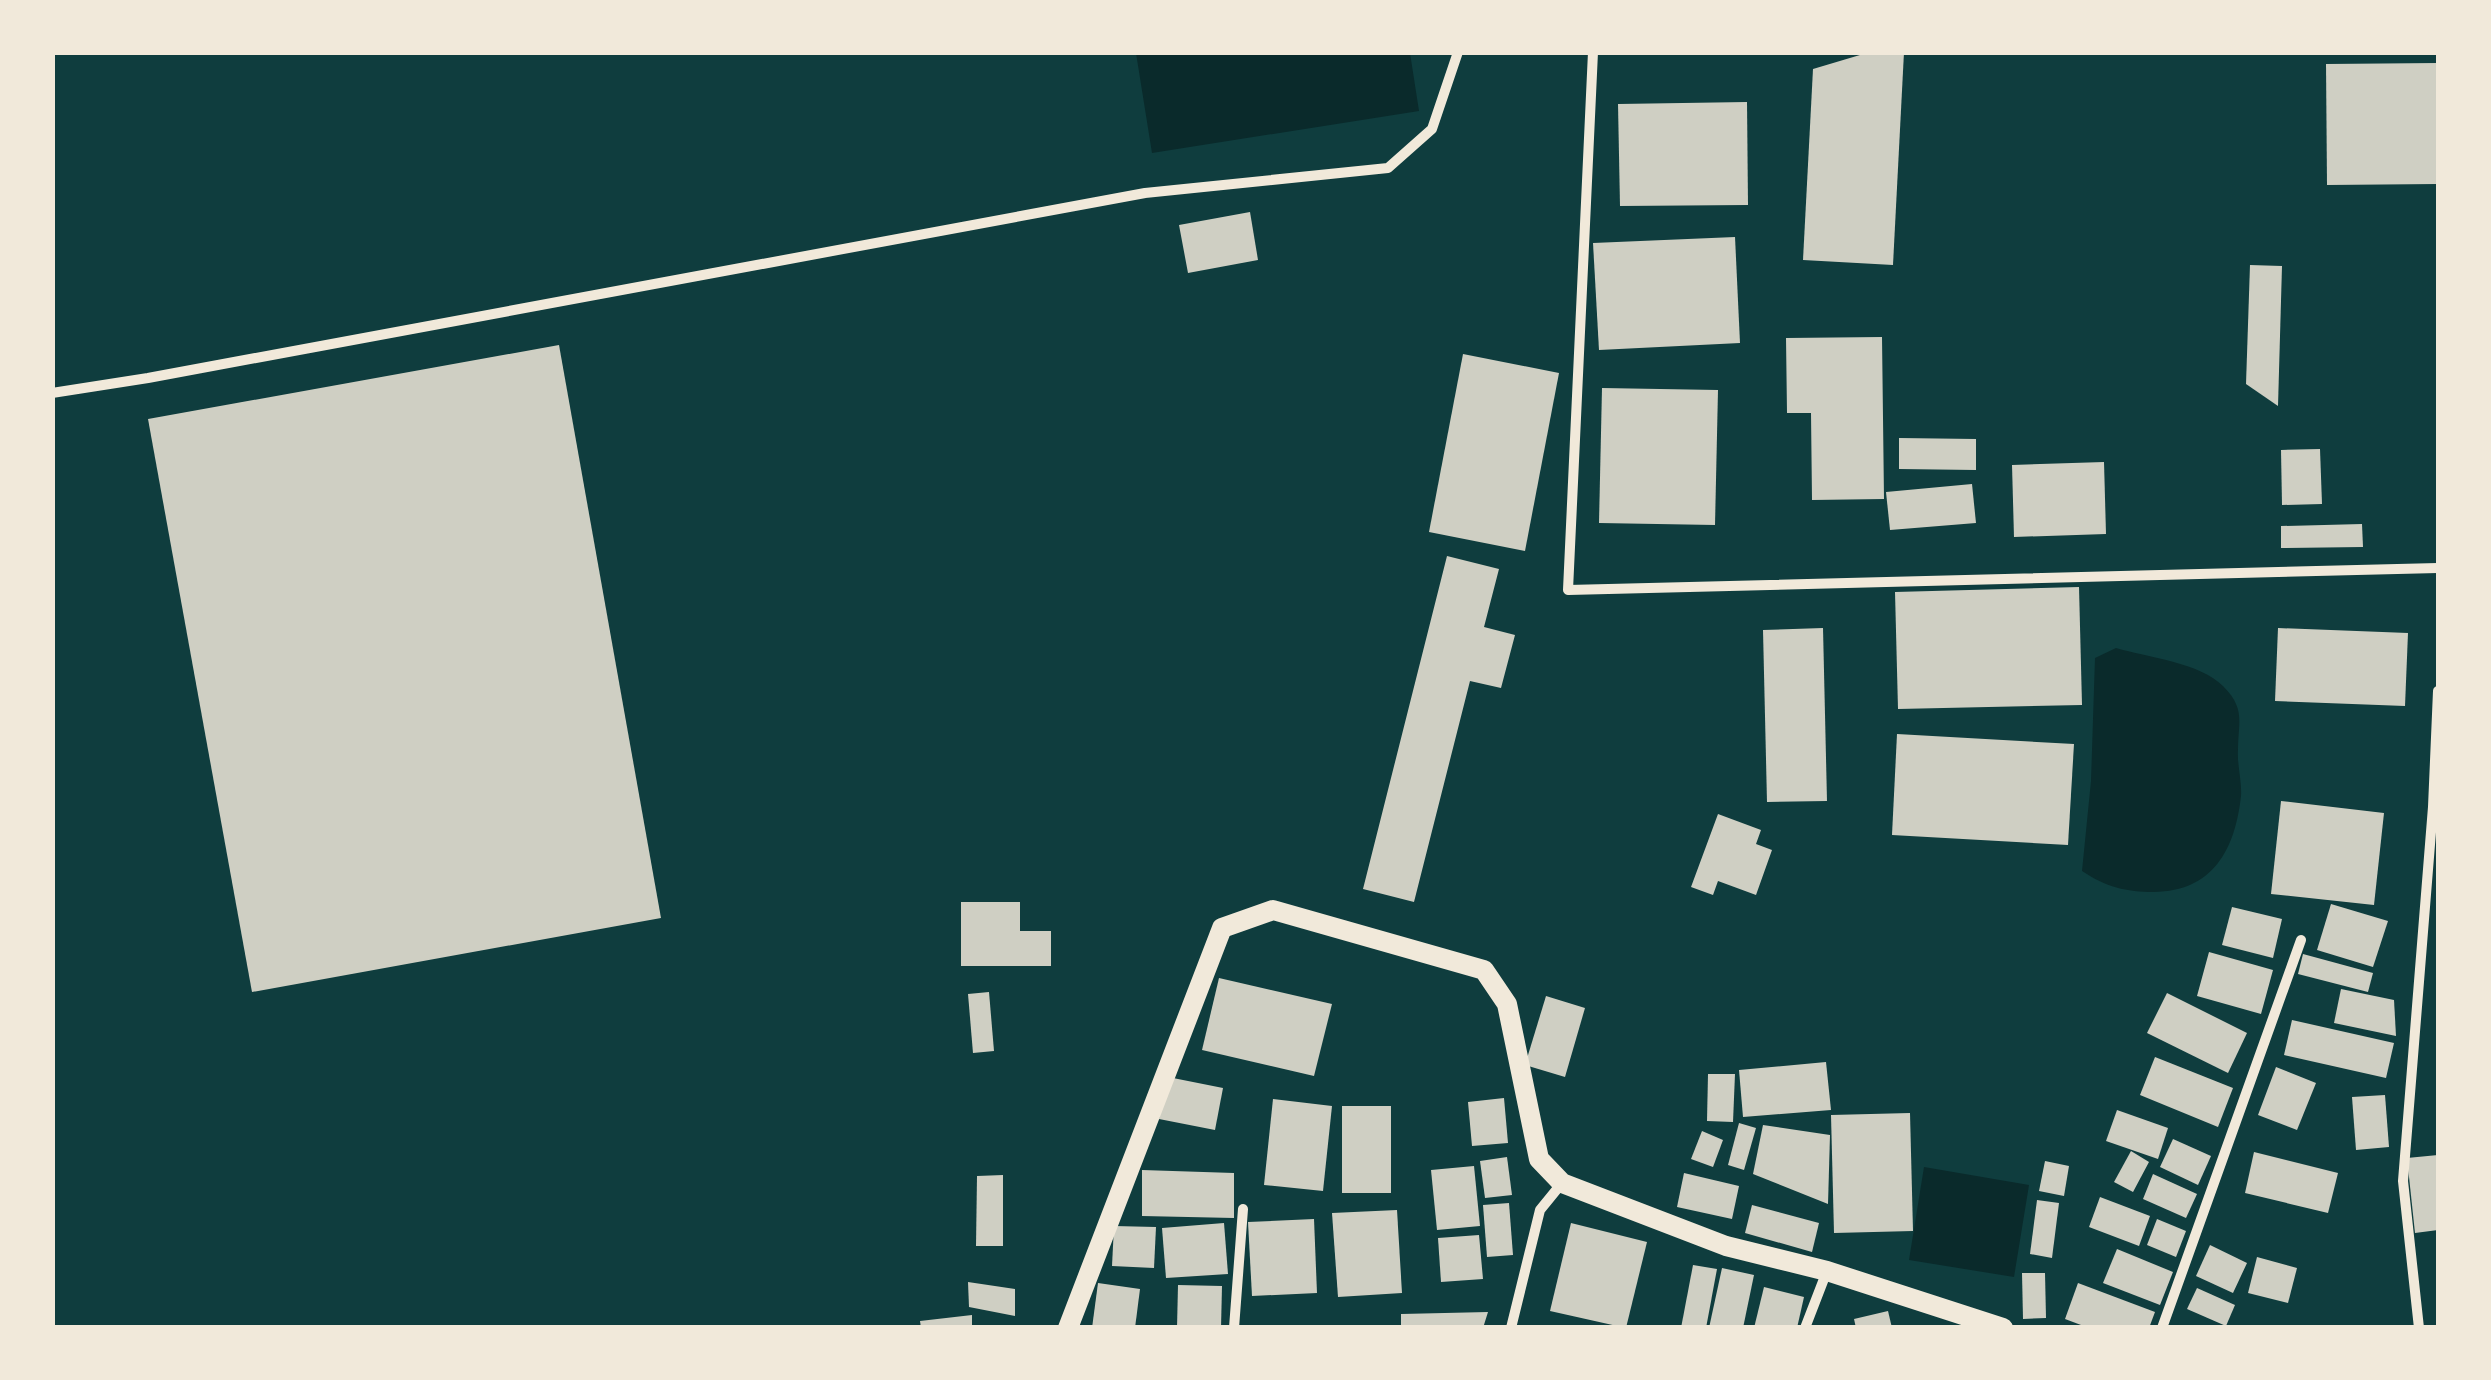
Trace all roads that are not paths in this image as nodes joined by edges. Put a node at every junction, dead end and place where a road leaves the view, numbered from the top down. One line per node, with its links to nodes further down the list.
1 (1458, 52): 3 (street)
2 (1593, 52): 4 (street)
3 (52, 393)
4 (2438, 568)
5 (2438, 691): 16 (street)
6 (2300, 940): 15 (street)
7 (1562, 1183): 9 (main road); 10 (main road); 12 (street)
8 (1243, 1210): 11 (street)
9 (1827, 1270): 13 (street); 14 (main road)
10 (1068, 1328)
11 (1234, 1328)
12 (1511, 1328)
13 (1805, 1328)
14 (2003, 1328)
15 (2162, 1328)
16 (2419, 1328)

